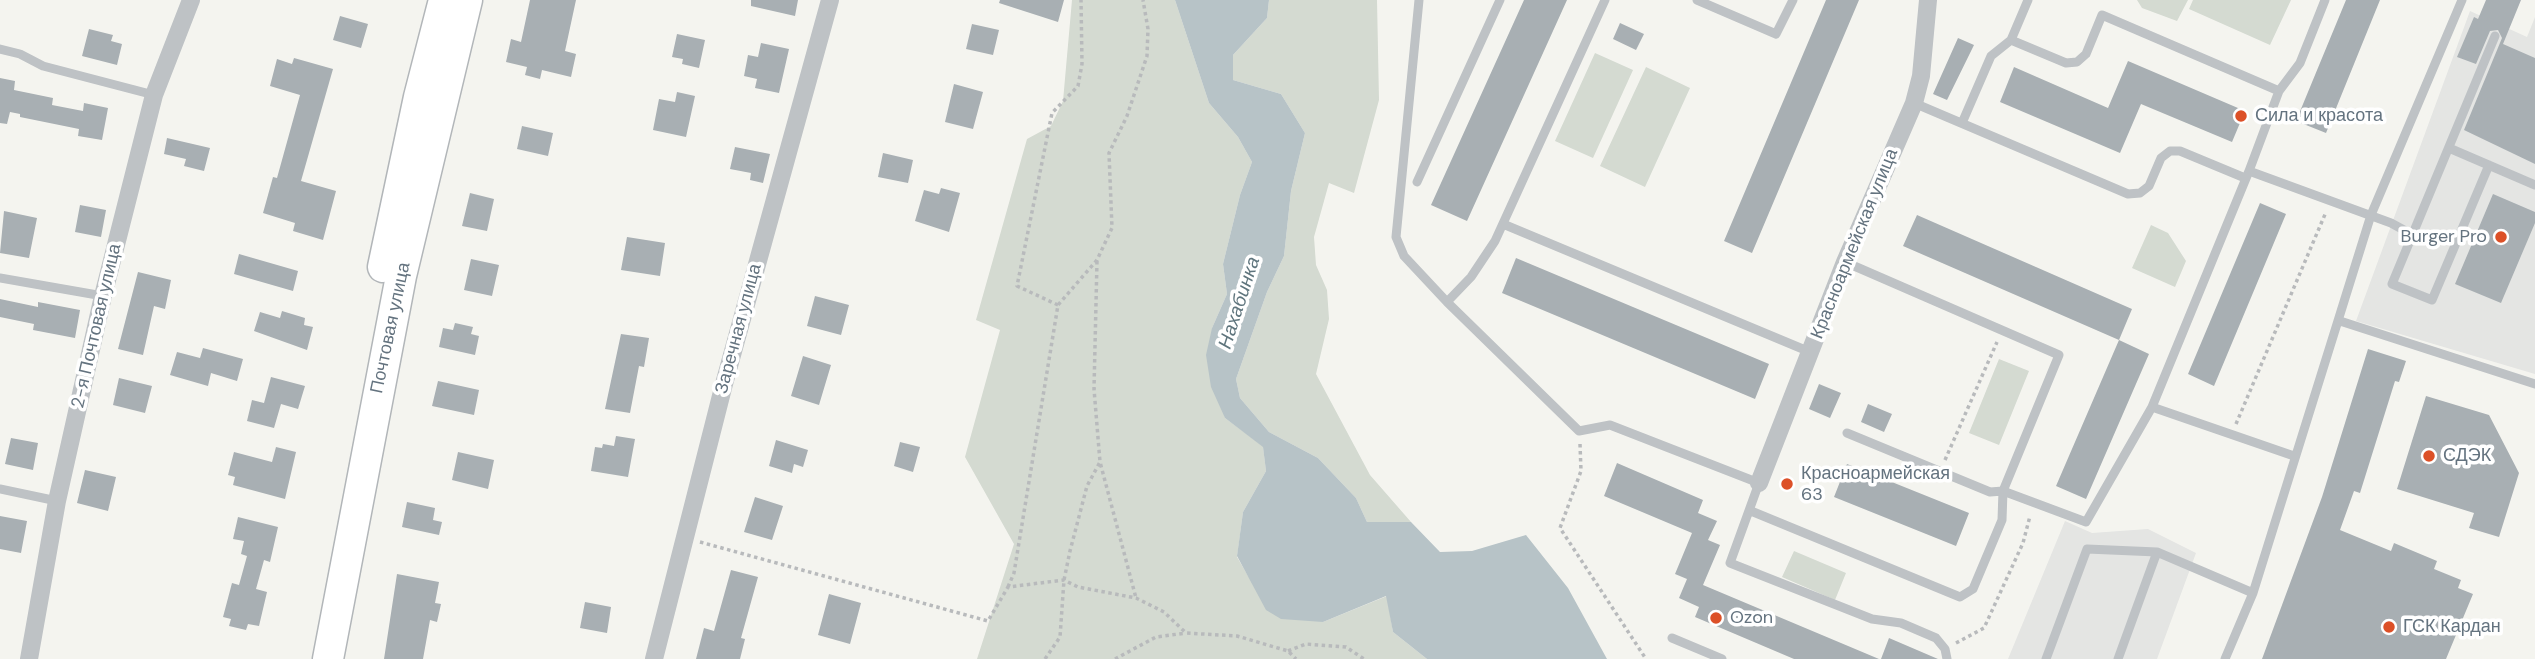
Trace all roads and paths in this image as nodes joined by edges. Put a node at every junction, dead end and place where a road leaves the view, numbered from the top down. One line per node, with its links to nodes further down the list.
1 (191, 0): 20 (street, 2-я Почтовая улица)
2 (444, 0): 66 (main road, Почтовая улица)
3 (467, 0): 67 (main road, Почтовая улица)
4 (830, 0): 55 (street, Заречная улица)
5 (1081, 0): 37 (path)
6 (1143, 0): 32 (path)
7 (1419, 0): 36 (lane)
8 (1500, 0): 26 (lane)
9 (1605, 0): 30 (lane)
10 (1696, 0): 11 (lane)
11 (1793, 0)
12 (1928, 0): 21 (street, Красноармейская улица)
13 (2028, 0): 17 (lane)
14 (2325, 0): 19 (lane)
15 (2462, 0): 29 (lane)
16 (2495, 36): 23 (lane)
17 (2011, 40): 19 (lane); 22 (lane)
18 (0, 49): 20 (lane)
19 (2279, 91): 25 (lane)
20 (154, 95): 35 (street, 2-я Почтовая улица)
21 (1914, 103): 22 (lane); 33 (street, Красноармейская улица)
22 (1962, 123): 25 (lane)
23 (2449, 148): 24 (lane); 31 (lane)
24 (2489, 165): 27 (lane); 31 (lane)
25 (2247, 174): 28 (lane); 42 (lane)
26 (1417, 182)
27 (2535, 185)
28 (2331, 200): 29 (lane); 45 (path)
29 (2371, 215): 31 (lane); 38 (lane)
30 (1503, 224): 36 (lane); 40 (lane)
31 (2413, 234)
32 (1097, 260): 37 (path); 47 (path)
33 (1846, 262): 39 (lane); 40 (street, Красноармейская улица)
34 (0, 278): 35 (lane)
35 (103, 296): 52 (street, 2-я Почтовая улица)
36 (1447, 302): 43 (lane)
37 (1058, 305): 58 (path)
38 (2340, 321): 41 (lane); 46 (lane)
39 (2002, 330): 48 (path); 51 (lane)
40 (1810, 352): 49 (street, Красноармейская улица)
41 (2535, 384)
42 (2152, 407): 45 (lane); 53 (lane)
43 (1579, 431): 49 (lane); 73 (path)
44 (1847, 433): 48 (lane)
45 (2231, 434): 46 (lane)
46 (2294, 456): 59 (lane)
47 (1100, 462): 57 (path); 60 (path)
48 (1940, 471): 51 (lane)
49 (1759, 483): 54 (lane)
50 (0, 489): 52 (lane)
51 (2003, 491): 53 (lane); 54 (lane)
52 (57, 501): 65 (street, 2-я Почтовая улица)
53 (2034, 502): 64 (path)
54 (1751, 511): 64 (lane)
55 (686, 538): 58 (path); 68 (street, Заречная улица)
56 (2157, 552): 59 (lane); 75 (lane); 76 (lane)
57 (1064, 580): 58 (path); 60 (path); 69 (path)
58 (1008, 587)
59 (2253, 593): 77 (lane)
60 (1136, 598): 61 (path)
61 (1186, 633): 63 (path); 70 (path)
62 (1672, 638): 74 (lane)
63 (1288, 651): 71 (path); 72 (path)
64 (1946, 654)
65 (29, 659)
66 (308, 659)
67 (328, 659)
68 (654, 659)
69 (1045, 659)
70 (1115, 659)
71 (1296, 659)
72 (1364, 659)
73 (1646, 659)
74 (1722, 659)
75 (2046, 659)
76 (2118, 659)
77 (2225, 659)

